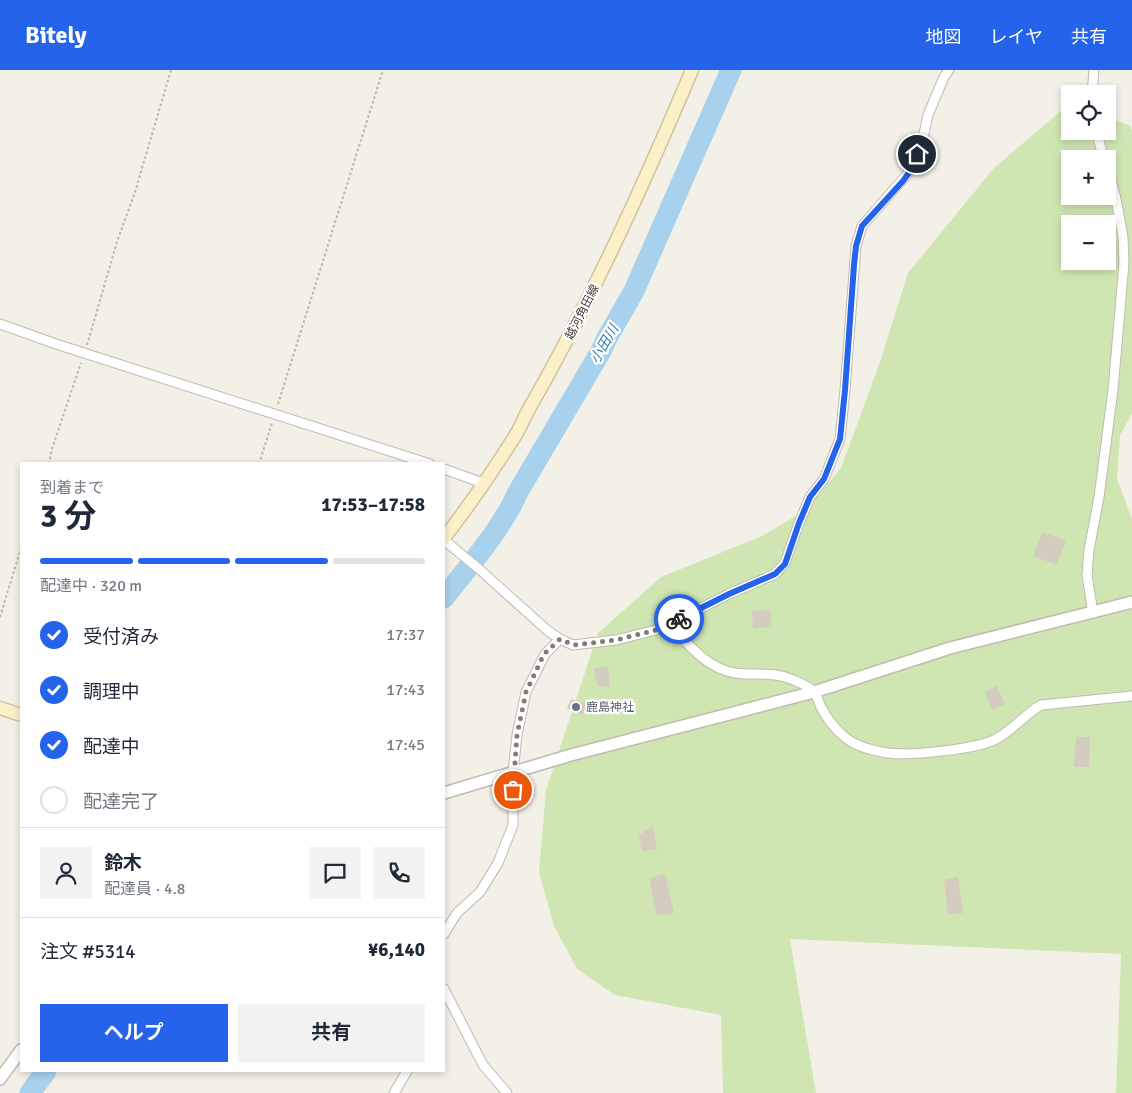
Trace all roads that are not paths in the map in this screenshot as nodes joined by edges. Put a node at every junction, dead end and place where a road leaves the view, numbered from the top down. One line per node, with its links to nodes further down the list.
1 (692, 70): 9 (main road, 越河角田線)
2 (948, 70): 14 (street)
3 (1094, 70): 4 (street)
4 (1093, 85)
5 (1116, 199): 13 (street)
6 (0, 324): 7 (street)
7 (424, 462)
8 (445, 469): 9 (street)
9 (484, 483): 10 (main road, 越河角田線)
10 (445, 539)
11 (445, 541): 15 (street)
12 (1132, 602): 13 (street)
13 (1093, 612): 16 (street)
14 (670, 624): 15 (street); 16 (street)
15 (560, 639): 20 (street)
16 (814, 692): 17 (street); 20 (street)
17 (1132, 696)
18 (0, 708): 19 (main road)
19 (20, 715)
20 (513, 773): 21 (street); 22 (street)
21 (445, 792)
22 (445, 932)
23 (445, 992): 28 (street)
24 (20, 1051): 26 (street)
25 (406, 1072): 27 (street)
26 (0, 1079)
27 (394, 1093)
28 (507, 1093)

